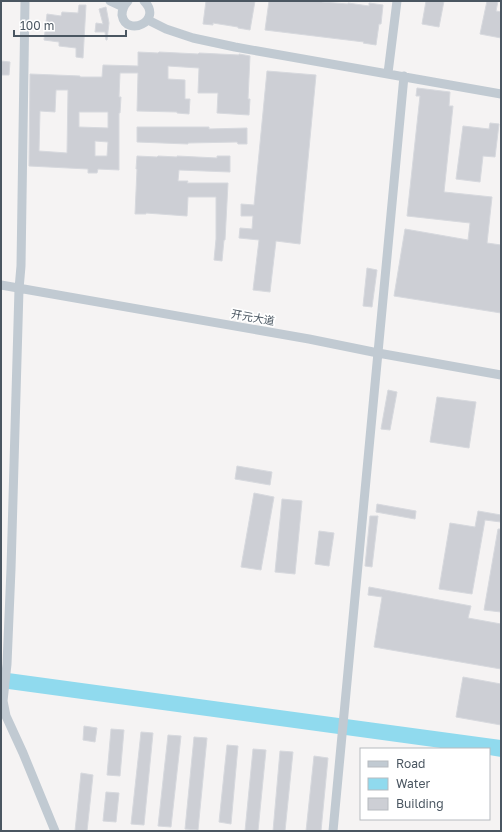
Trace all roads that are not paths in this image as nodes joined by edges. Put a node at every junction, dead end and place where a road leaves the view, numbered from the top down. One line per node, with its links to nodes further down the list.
1 (25, 1): 11 (street)
2 (110, 1): 5 (street)
3 (144, 1): 6 (street)
4 (397, 1): 7 (street)
5 (126, 4): 6 (street)
6 (148, 20): 7 (street)
7 (388, 73): 8 (street)
8 (404, 76): 9 (street); 12 (street)
9 (501, 94)
10 (1, 285): 11 (street, 开元大道)
11 (19, 289): 12 (street, 开元大道); 14 (street)
12 (378, 353): 13 (street, 开元大道); 15 (street)
13 (501, 375)
14 (55, 831)
15 (333, 831)

